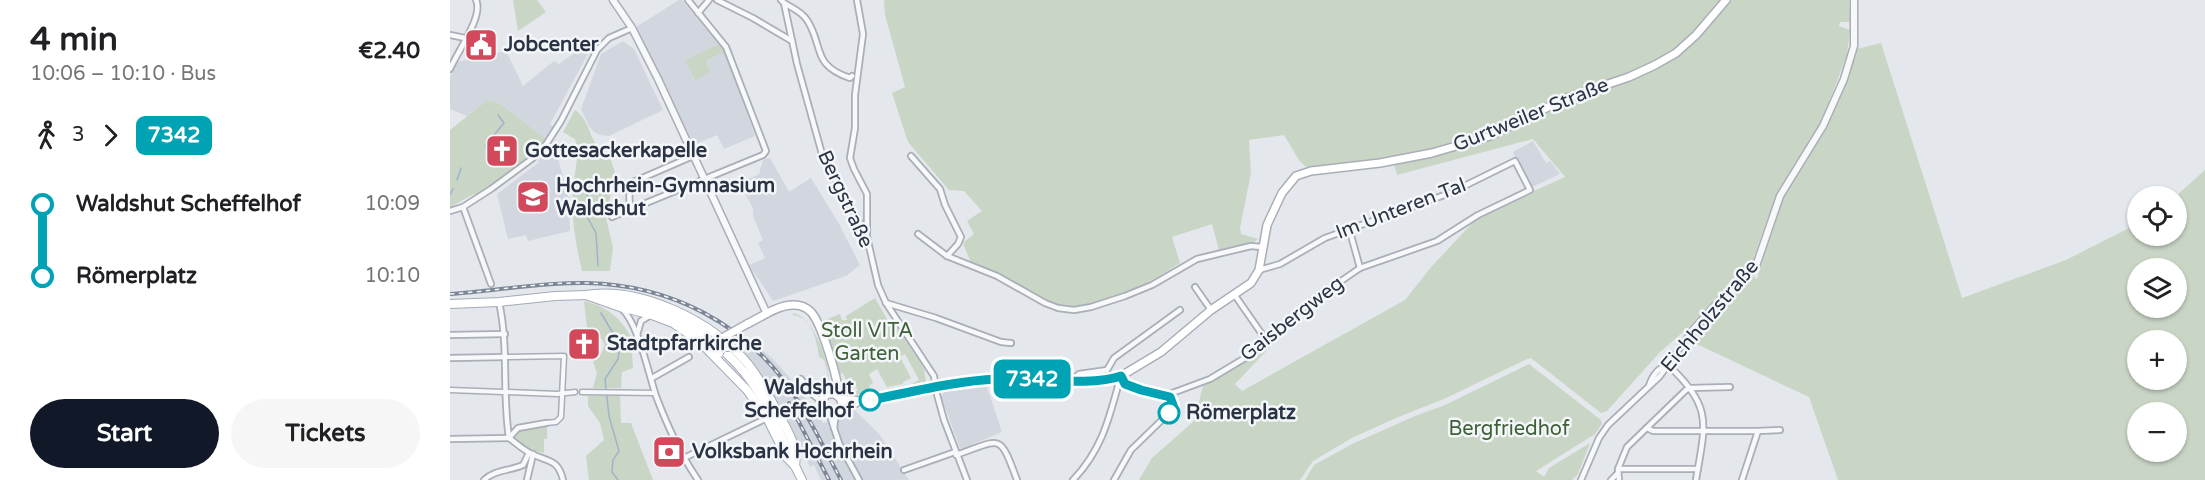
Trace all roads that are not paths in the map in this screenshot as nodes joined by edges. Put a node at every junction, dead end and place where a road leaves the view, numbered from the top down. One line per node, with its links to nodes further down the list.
1 (476, 0): 13 (street)
2 (613, 0): 11 (street)
3 (687, 0): 10 (street)
4 (709, 0): 10 (street)
5 (717, 0): 14 (street)
6 (857, 0): 27 (street)
7 (1726, 0): 28 (main road, Gurtweiler Straße)
8 (1854, 0): 44 (street, Eichholzstraße)
9 (782, 1): 14 (street, Bergstraße); 16 (street)
10 (698, 12): 19 (street)
11 (632, 28): 17 (street); 21 (street)
12 (450, 35): 13 (street)
13 (465, 38): 15 (street)
14 (792, 41): 27 (street, Bergstraße)
15 (450, 69)
16 (852, 76)
17 (693, 156): 19 (street); 22 (street)
18 (911, 156): 29 (street)
19 (704, 180): 22 (street); 42 (street)
20 (1530, 190): 25 (street, Im Unteren Tal); 30 (street, Gaisbergweg)
21 (463, 207): 23 (street); 32 (street)
22 (631, 210): 24 (street)
23 (450, 211)
24 (612, 217)
25 (1348, 228): 30 (street); 31 (street, Im Unteren Tal)
26 (918, 234): 29 (street)
27 (867, 237): 37 (street, Bergstraße)
28 (1262, 247): 29 (street); 31 (main road, Gurtweiler Straße)
29 (947, 256)
30 (1360, 268): 49 (street, Gaisbergweg)
31 (1259, 270): 34 (main road)
32 (491, 284)
33 (1195, 287): 41 (street)
34 (1234, 294): 41 (main road); 49 (street)
35 (585, 295): 36 (main road); 39 (main road); 47 (main road)
36 (499, 302): 38 (main road); 45 (street)
37 (886, 303): 50 (street); 60 (street, Bergstraße)
38 (450, 304)
39 (620, 307): 43 (main road); 48 (street)
40 (1180, 310): 59 (street)
41 (1211, 310): 56 (main road)
42 (767, 314): 51 (main road, bridge); 70 (main road)
43 (652, 315): 47 (main road); 48 (street)
44 (1692, 331): 55 (street, Eichholzstraße)
45 (504, 334): 46 (street); 52 (street)
46 (450, 335)
47 (706, 336): 51 (main road, bridge); 51 (main road)
48 (637, 338): 57 (street)
49 (1266, 340): 69 (street, Gaisbergweg)
50 (1011, 343)
51 (721, 349): 71 (main road); 82 (main road); 82 (main road)
52 (505, 357): 54 (street); 64 (street); 67 (street)
53 (689, 357): 57 (street)
54 (450, 358)
55 (1668, 365): 62 (street); 86 (street, Eichholzstraße)
56 (1119, 377): 59 (main road); 69 (street); 95 (street)
57 (652, 378): 68 (street)
58 (801, 379): 70 (street)
59 (1072, 380): 60 (main road)
60 (935, 387): 70 (main road); 80 (street, Bergstraße)
61 (1730, 387): 62 (street)
62 (1690, 388): 73 (street); 75 (street)
63 (450, 390): 64 (street)
64 (505, 392): 67 (street); 77 (street)
65 (575, 392): 67 (street)
66 (582, 392): 68 (street)
67 (562, 393): 72 (street)
68 (655, 393): 81 (street)
69 (1167, 395): 96 (street)
70 (833, 402): 92 (street)
71 (767, 418): 81 (street); 82 (main road)
72 (546, 423): 77 (street)
73 (1647, 428): 75 (street); 85 (street)
74 (1780, 430): 76 (street)
75 (1705, 431): 76 (street); 83 (street)
76 (1758, 431): 99 (street)
77 (509, 438): 78 (street); 79 (street)
78 (450, 439)
79 (531, 453): 87 (street); 88 (street); 89 (street)
80 (956, 454): 84 (street); 93 (street, Bergstraße); 94 (street)
81 (684, 458): 90 (street)
82 (795, 466): 91 (main road)
83 (1698, 469): 85 (street); 98 (street)
84 (904, 470)
85 (1618, 474): 97 (street)
86 (1581, 479)
87 (484, 480)
88 (527, 480)
89 (563, 480)
90 (698, 480)
91 (802, 480)
92 (859, 480)
93 (967, 480)
94 (1017, 480)
95 (1073, 480)
96 (1114, 480)
97 (1611, 480)
98 (1696, 480)
99 (1742, 480)

